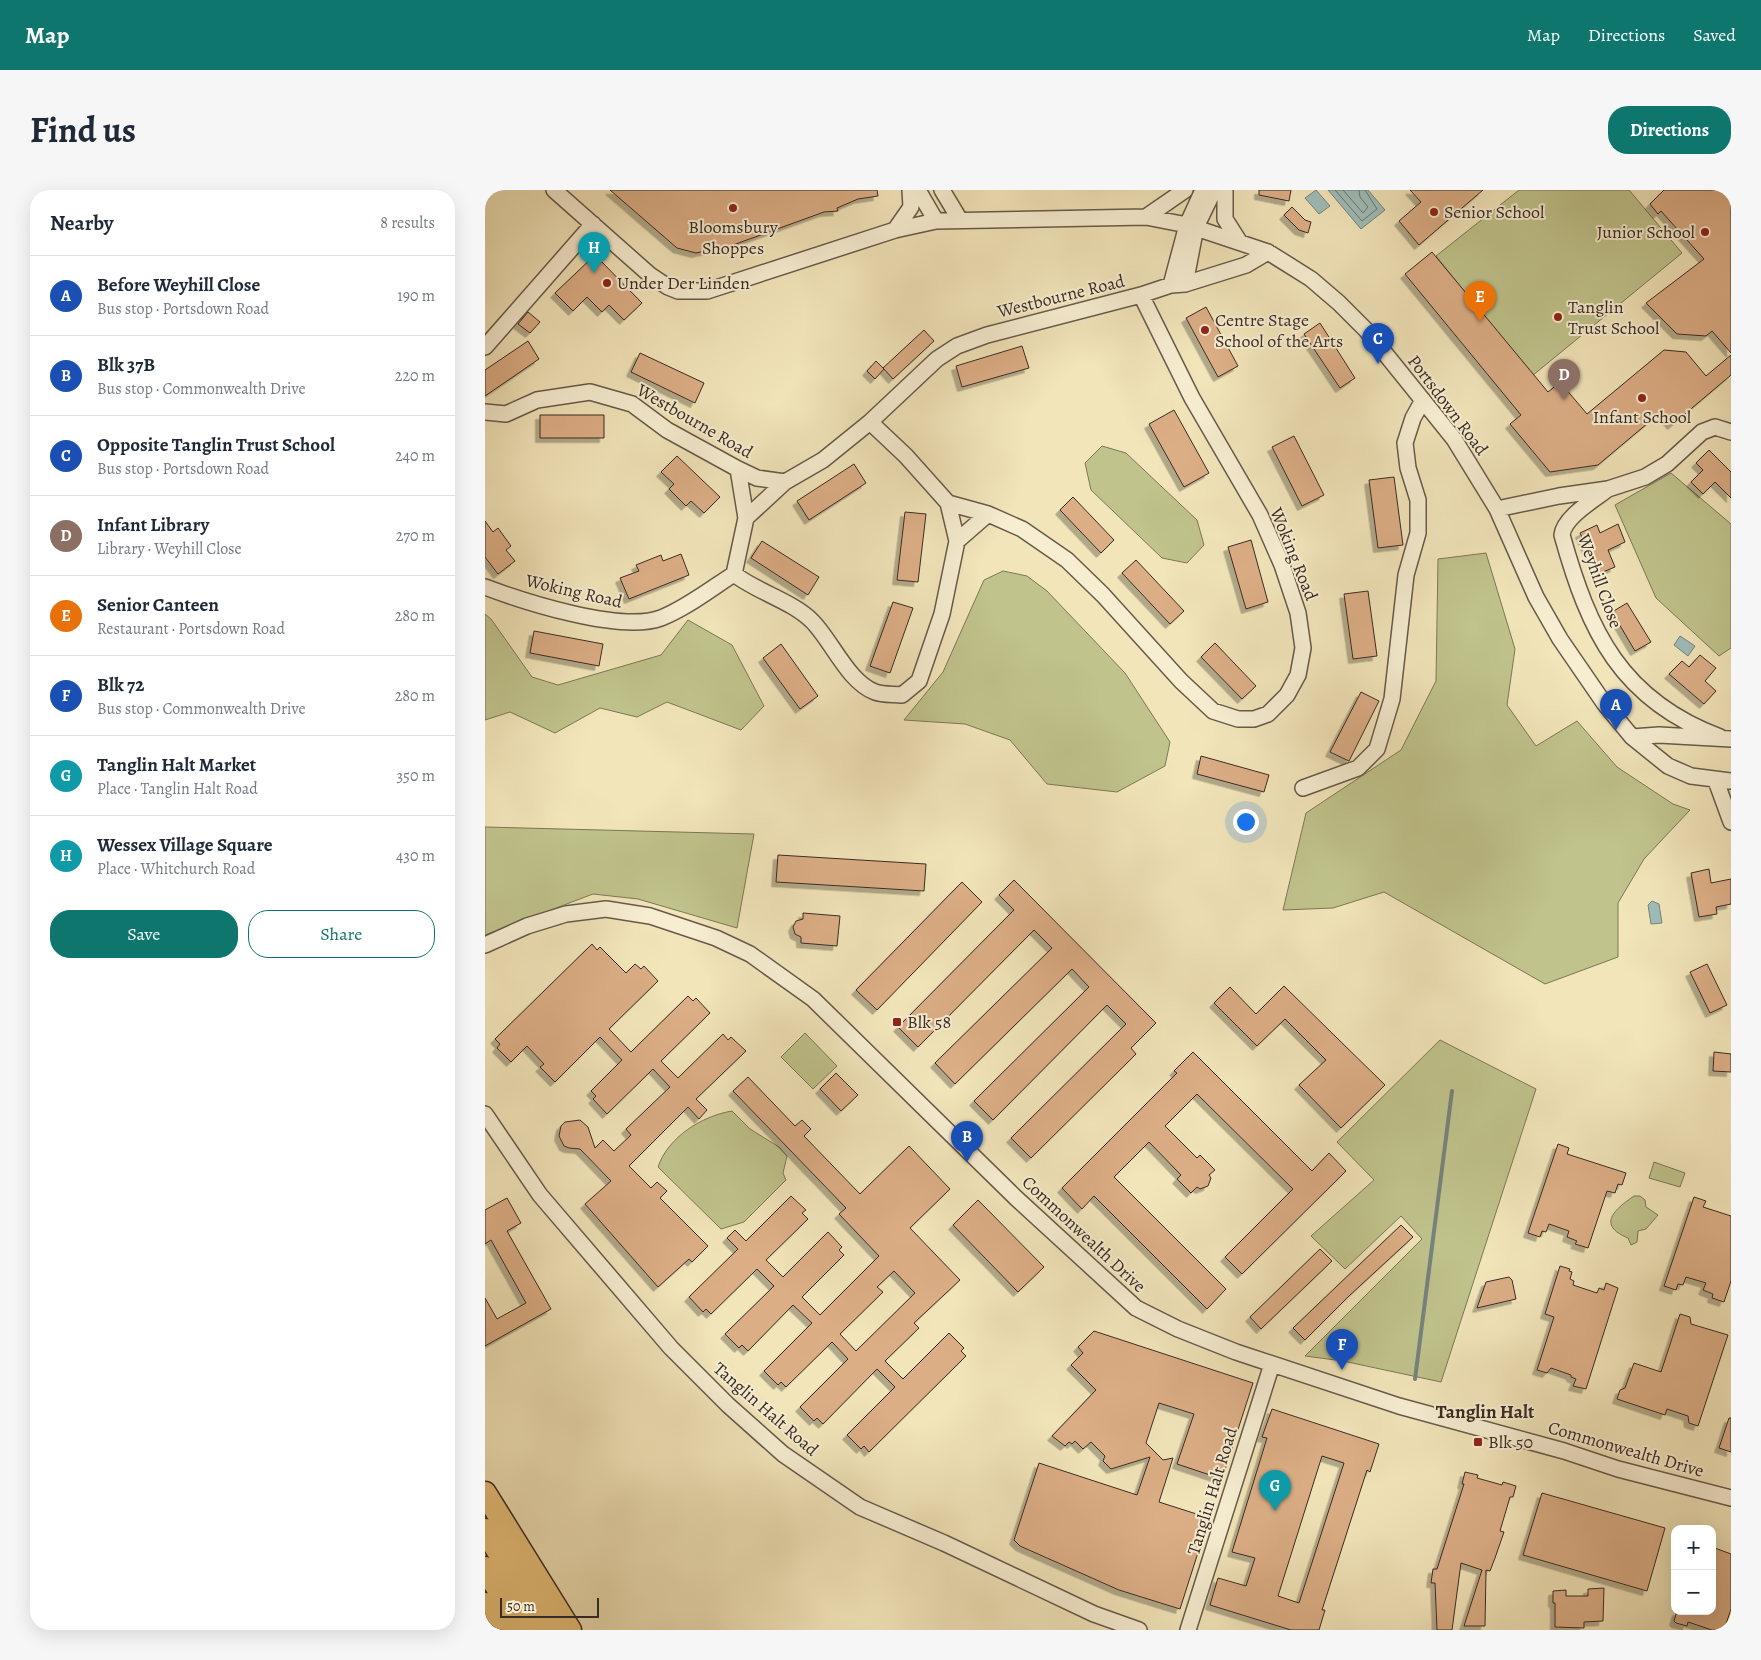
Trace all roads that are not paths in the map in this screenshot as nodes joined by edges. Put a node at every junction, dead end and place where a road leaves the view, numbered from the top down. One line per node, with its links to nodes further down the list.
1 (554, 190): 12 (street, Portsdown Road)
2 (910, 190): 14 (street)
3 (918, 190): 11 (street)
4 (942, 190): 10 (street)
5 (1185, 190): 9 (street)
6 (1203, 190): 13 (street)
7 (1214, 190): 13 (street)
8 (1225, 190): 15 (street)
9 (1146, 217): 10 (street, Portsdown Road); 13 (street, Portsdown Road)
10 (960, 220): 11 (street, Portsdown Road)
11 (936, 221): 14 (street, Portsdown Road)
12 (593, 224): 14 (street, Portsdown Road); 19 (street)
13 (1192, 226): 15 (street, Portsdown Road); 17 (street)
14 (895, 230)
15 (1239, 240): 16 (street, Portsdown Road)
16 (1268, 252): 17 (street, Westbourne Road); 20 (street, Portsdown Road)
17 (1178, 285): 18 (street, Westbourne Road)
18 (1141, 296): 22 (street, Westbourne Road); 29 (street, Woking Road)
19 (485, 347)
20 (1423, 400): 28 (street, Portsdown Road); 38 (street)
21 (485, 412): 24 (street, Westbourne Road)
22 (870, 422): 25 (street, Westbourne Road); 27 (street)
23 (1731, 432): 26 (street, Weyhill Close)
24 (738, 469): 25 (street, Westbourne Road); 30 (street)
25 (785, 482): 30 (street)
26 (1608, 489): 28 (street, Weyhill Close); 35 (street, Weyhill Close)
27 (948, 503): 29 (street); 31 (street)
28 (1497, 509): 34 (street, Portsdown Road)
29 (988, 514): 31 (street)
30 (746, 518): 32 (street)
31 (957, 541): 32 (street)
32 (734, 574): 33 (street, Woking Road)
33 (485, 587)
34 (1632, 737): 35 (street, Weyhill Close); 36 (street, Portsdown Road)
35 (1725, 738)
36 (1716, 781): 37 (street, Portsdown Road); 39 (street)
37 (1731, 781)
38 (1303, 788)
39 (1731, 822)
40 (485, 945): 42 (street, Commonwealth Drive)
41 (485, 1114): 52 (street, Tanglin Halt Road)
42 (1272, 1364): 44 (street, Commonwealth Drive); 53 (street, Tanglin Halt Road)
43 (485, 1493): 51 (highway)
44 (1731, 1498)
45 (485, 1530): 50 (highway)
46 (485, 1568): 49 (highway)
47 (485, 1604): 48 (highway)
48 (501, 1630)
49 (523, 1630)
50 (547, 1630)
51 (570, 1630)
52 (1139, 1630)
53 (1188, 1630)

